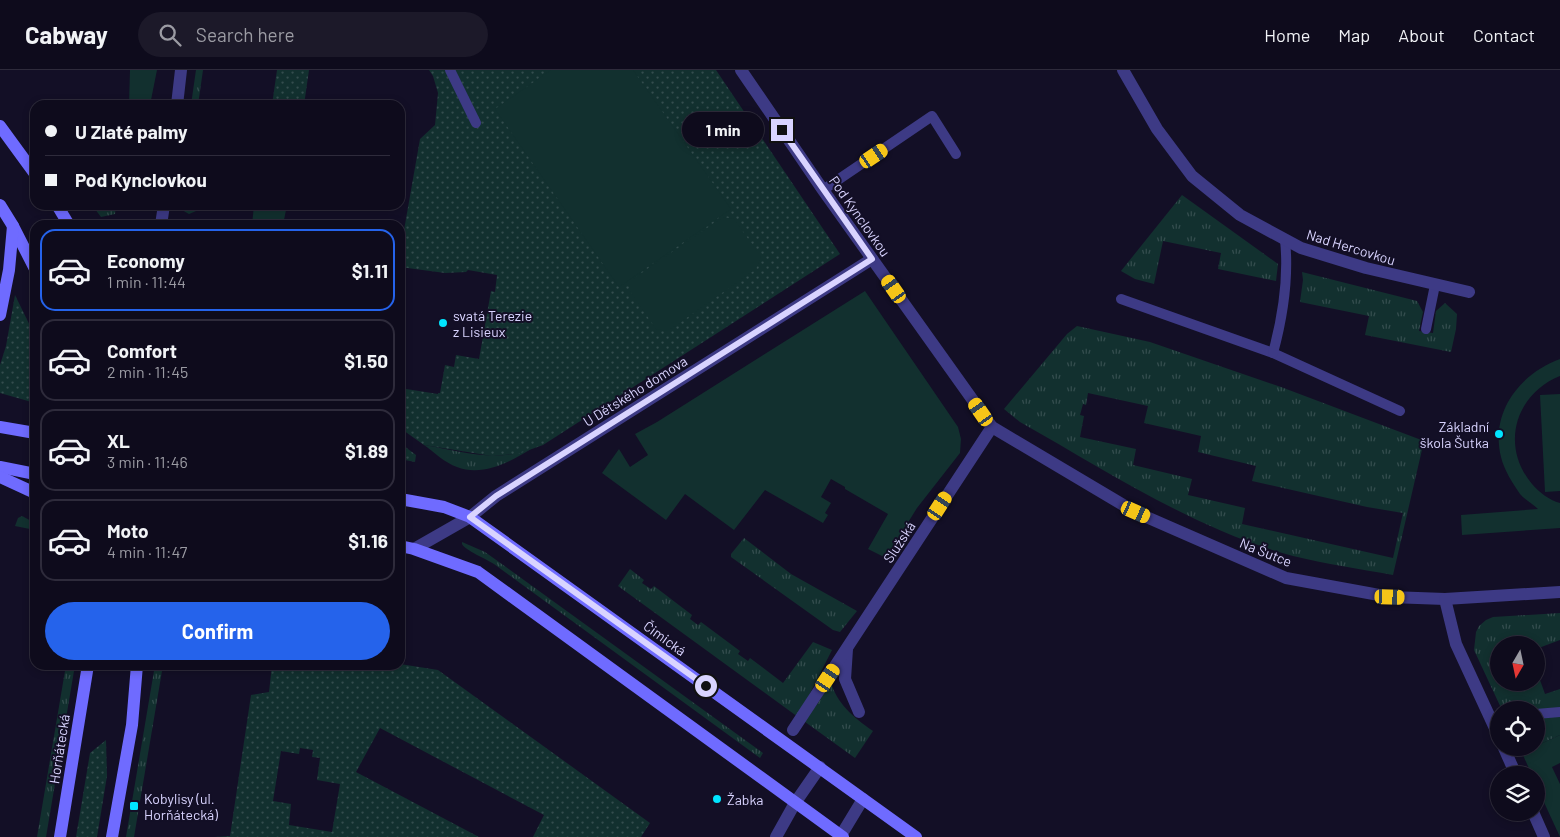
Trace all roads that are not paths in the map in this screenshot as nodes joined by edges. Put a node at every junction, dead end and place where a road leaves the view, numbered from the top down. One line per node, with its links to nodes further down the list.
1 (181, 70): 5 (street)
2 (450, 70): 6 (lane)
3 (741, 70): 10 (street, Pod Kynclovkou)
4 (1123, 70): 13 (street, Nad Hercovkou)
5 (178, 100)
6 (476, 123)
7 (0, 126): 9 (main road)
8 (956, 154): 10 (lane)
9 (30, 167)
10 (823, 190): 15 (street, Pod Kynclovkou)
11 (0, 205): 12 (main road)
12 (13, 226): 14 (main road); 19 (main road)
13 (1285, 240): 16 (street, Nad Hercovkou); 21 (lane)
14 (30, 259)
15 (872, 259): 24 (street, Pod Kynclovkou); 31 (street, U Dětského domova)
16 (1435, 285): 17 (street, Nad Hercovkou); 20 (lane)
17 (1469, 292)
18 (1121, 299): 21 (lane)
19 (0, 315)
20 (1426, 329)
21 (1273, 353): 22 (lane)
22 (1400, 411)
23 (0, 427): 25 (main road)
24 (992, 427): 35 (street, Na Šutce); 36 (street, Služská)
25 (30, 432)
26 (0, 467): 27 (main road)
27 (30, 473)
28 (0, 477): 29 (main road)
29 (30, 491)
30 (405, 500): 31 (main road, Čimická)
31 (470, 517): 33 (street, U Dětského domova); 44 (main road, Čimická)
32 (405, 547): 33 (main road)
33 (414, 549): 46 (main road)
34 (1560, 592): 35 (street, Na Šutce)
35 (1445, 599): 42 (street)
36 (847, 649): 39 (street, Služská); 43 (street, Služská)
37 (87, 670): 48 (main road, Horňátecká)
38 (137, 670): 49 (main road)
39 (859, 712)
40 (1560, 712): 41 (lane)
41 (1545, 713)
42 (1490, 718)
43 (793, 730)
44 (820, 767): 45 (main road, Čimická); 46 (street)
45 (864, 799): 51 (street); 52 (main road, Čimická)
46 (796, 803): 50 (street); 51 (main road)
47 (1537, 821): 53 (street)
48 (60, 837)
49 (112, 837)
50 (776, 837)
51 (841, 837)
52 (916, 837)
53 (1544, 837)

